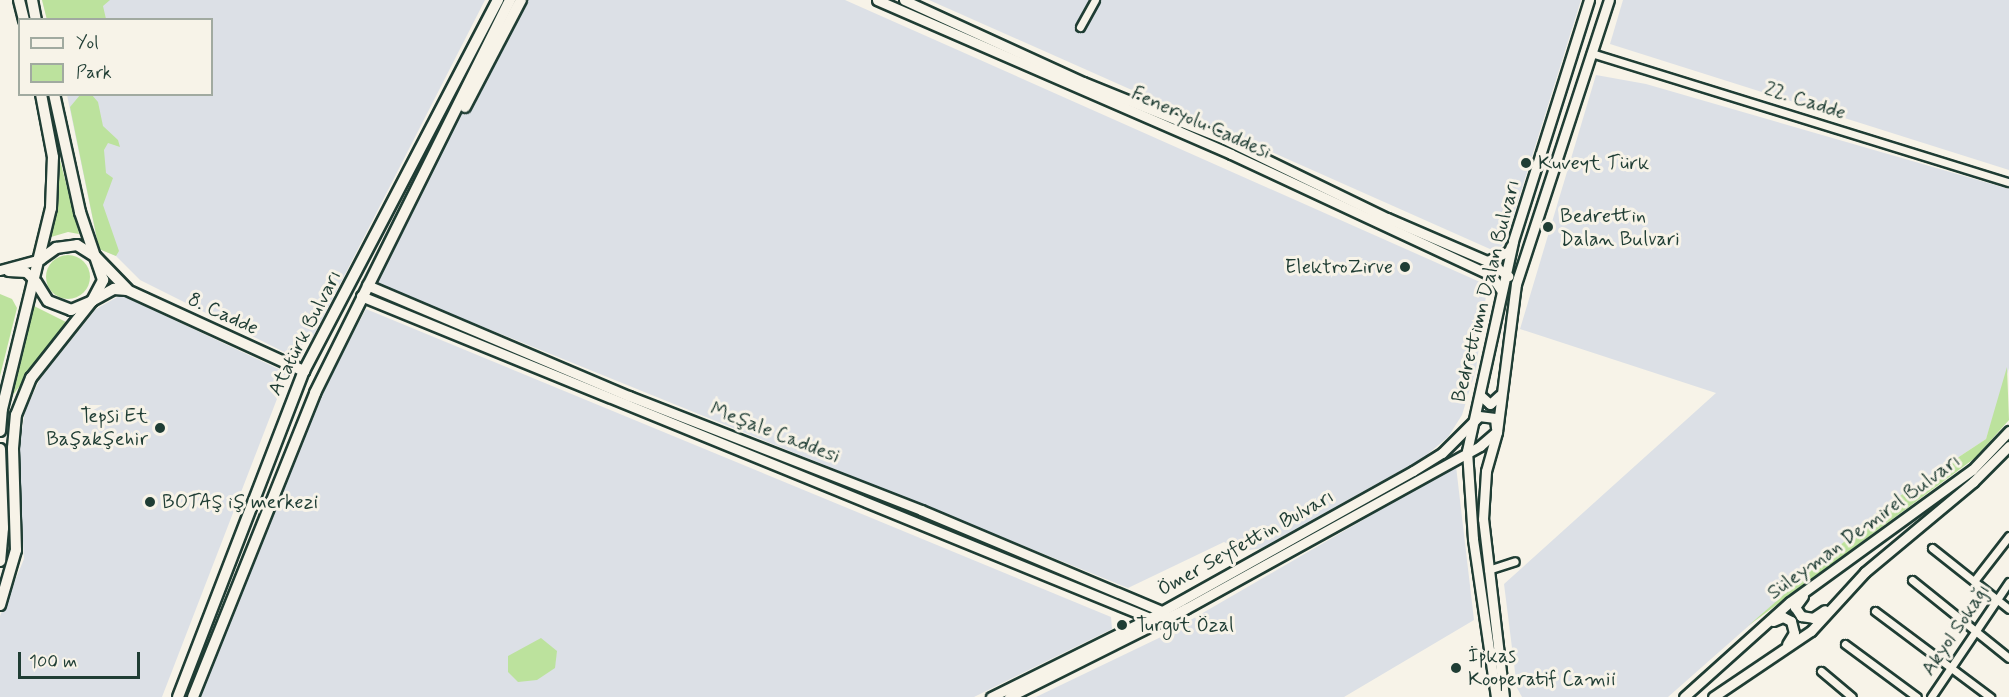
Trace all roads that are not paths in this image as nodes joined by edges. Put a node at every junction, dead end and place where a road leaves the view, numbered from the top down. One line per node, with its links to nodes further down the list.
1 (19, 0): 12 (main road)
2 (32, 0): 13 (main road)
3 (490, 0): 19 (main road)
4 (498, 0): 19 (main road, Atatürk Bulvarı)
5 (510, 0): 18 (main road, Atatürk Bulvarı)
6 (521, 0): 18 (main road)
7 (877, 0): 32 (main road, Feneryolu Caddesi)
8 (904, 0): 24 (main road, Feneryolu Caddesi)
9 (1095, 0): 14 (street)
10 (1588, 0): 21 (main road, Bedrettimn Dalan Bulvarı)
11 (1608, 0): 15 (main road, Bedrettimn Dalan Bulvarı)
12 (24, 18)
13 (36, 18)
14 (1080, 27)
15 (1591, 53): 20 (street, 22. Cadde); 29 (main road, Bedrettimn Dalan Bulvarı)
16 (41, 96): 23 (main road)
17 (54, 96): 22 (main road)
18 (435, 152): 30 (main road, Atatürk Bulvarı)
19 (409, 175): 27 (main road, Atatürk Bulvarı)
20 (2009, 182)
21 (1513, 241): 24 (main road); 26 (main road, Bedrettimn Dalan Bulvarı)
22 (96, 257): 23 (main road); 31 (main road); 34 (main road)
23 (41, 259): 25 (main road); 28 (main road)
24 (1487, 261): 26 (main road, Feneryolu Caddesi)
25 (0, 271): 28 (main road)
26 (1505, 274): 29 (main road, Feneryolu Caddesi); 32 (main road, Bedrettimn Dalan Bulvarı)
27 (353, 276): 33 (main road); 35 (main road, Atatürk Bulvarı)
28 (36, 282): 34 (main road); 40 (main road)
29 (1516, 284): 36 (main road, Bedrettimn Dalan Bulvarı)
30 (367, 285): 33 (main road, Atatürk Bulvarı); 59 (main road, Meşale Caddesi)
31 (127, 290): 34 (main road); 35 (main road, 8. Cadde)
32 (1501, 290): 37 (main road, Bedrettimn Dalan Bulvarı)
33 (361, 296): 60 (main road, Meşale Caddesi); 69 (main road, Atatürk Bulvarı)
34 (92, 302): 56 (main road)
35 (303, 371): 68 (main road, Atatürk Bulvarı)
36 (1502, 392): 37 (main road); 41 (main road, Bedrettimn Dalan Bulvarı)
37 (1481, 396): 38 (main road, Bedrettimn Dalan Bulvarı)
38 (1473, 420): 41 (main road); 44 (main road, Bedrettimn Dalan Bulvarı); 59 (main road, Ömer Seyfettin Bulvarı)
39 (2009, 430): 53 (main road, Süleyman Demirel Bulvarı)
40 (0, 431)
41 (1497, 432): 44 (main road, Ömer Seyfettin Bulvarı); 49 (main road, Bedrettimn Dalan Bulvarı)
42 (2009, 446): 55 (main road, Süleyman Demirel Bulvarı)
43 (0, 449): 47 (main road)
44 (1467, 451): 59 (main road, Ömer Seyfettin Bulvarı); 72 (main road, Bedrettimn Dalan Bulvarı)
45 (2009, 536): 51 (street)
46 (1932, 548): 51 (street)
47 (0, 561)
48 (1515, 561): 49 (street)
49 (1488, 570): 73 (main road, Bedrettimn Dalan Bulvarı)
50 (1912, 580): 62 (street)
51 (1974, 581): 54 (street)
52 (2009, 582): 54 (street, Akyol Sokağı)
53 (1819, 583): 55 (main road); 61 (main road, Süleyman Demirel Bulvarı)
54 (1997, 600): 57 (street); 62 (street, Akyol Sokağı)
55 (1834, 603): 64 (main road, Süleyman Demirel Bulvarı)
56 (0, 605)
57 (2009, 609)
58 (1875, 611): 66 (street)
59 (1164, 615): 60 (main road, Ömer Seyfettin Bulvarı)
60 (1152, 621): 70 (main road, Ömer Seyfettin Bulvarı); 71 (main road, Ömer Seyfettin Bulvarı)
61 (1760, 631): 64 (main road); 74 (main road, Süleyman Demirel Bulvarı)
62 (1974, 633): 65 (street); 66 (street, Akyol Sokağı)
63 (1845, 644): 77 (street)
64 (1777, 654): 75 (main road, Süleyman Demirel Bulvarı)
65 (2009, 658)
66 (1951, 667): 78 (street, Akyol Sokağı); 79 (street)
67 (1821, 671): 76 (street)
68 (178, 697)
69 (192, 697)
70 (991, 697)
71 (1009, 697)
72 (1496, 697)
73 (1504, 697)
74 (1684, 697)
75 (1713, 697)
76 (1852, 697)
77 (1917, 697)
78 (1931, 697)
79 (1990, 697)

